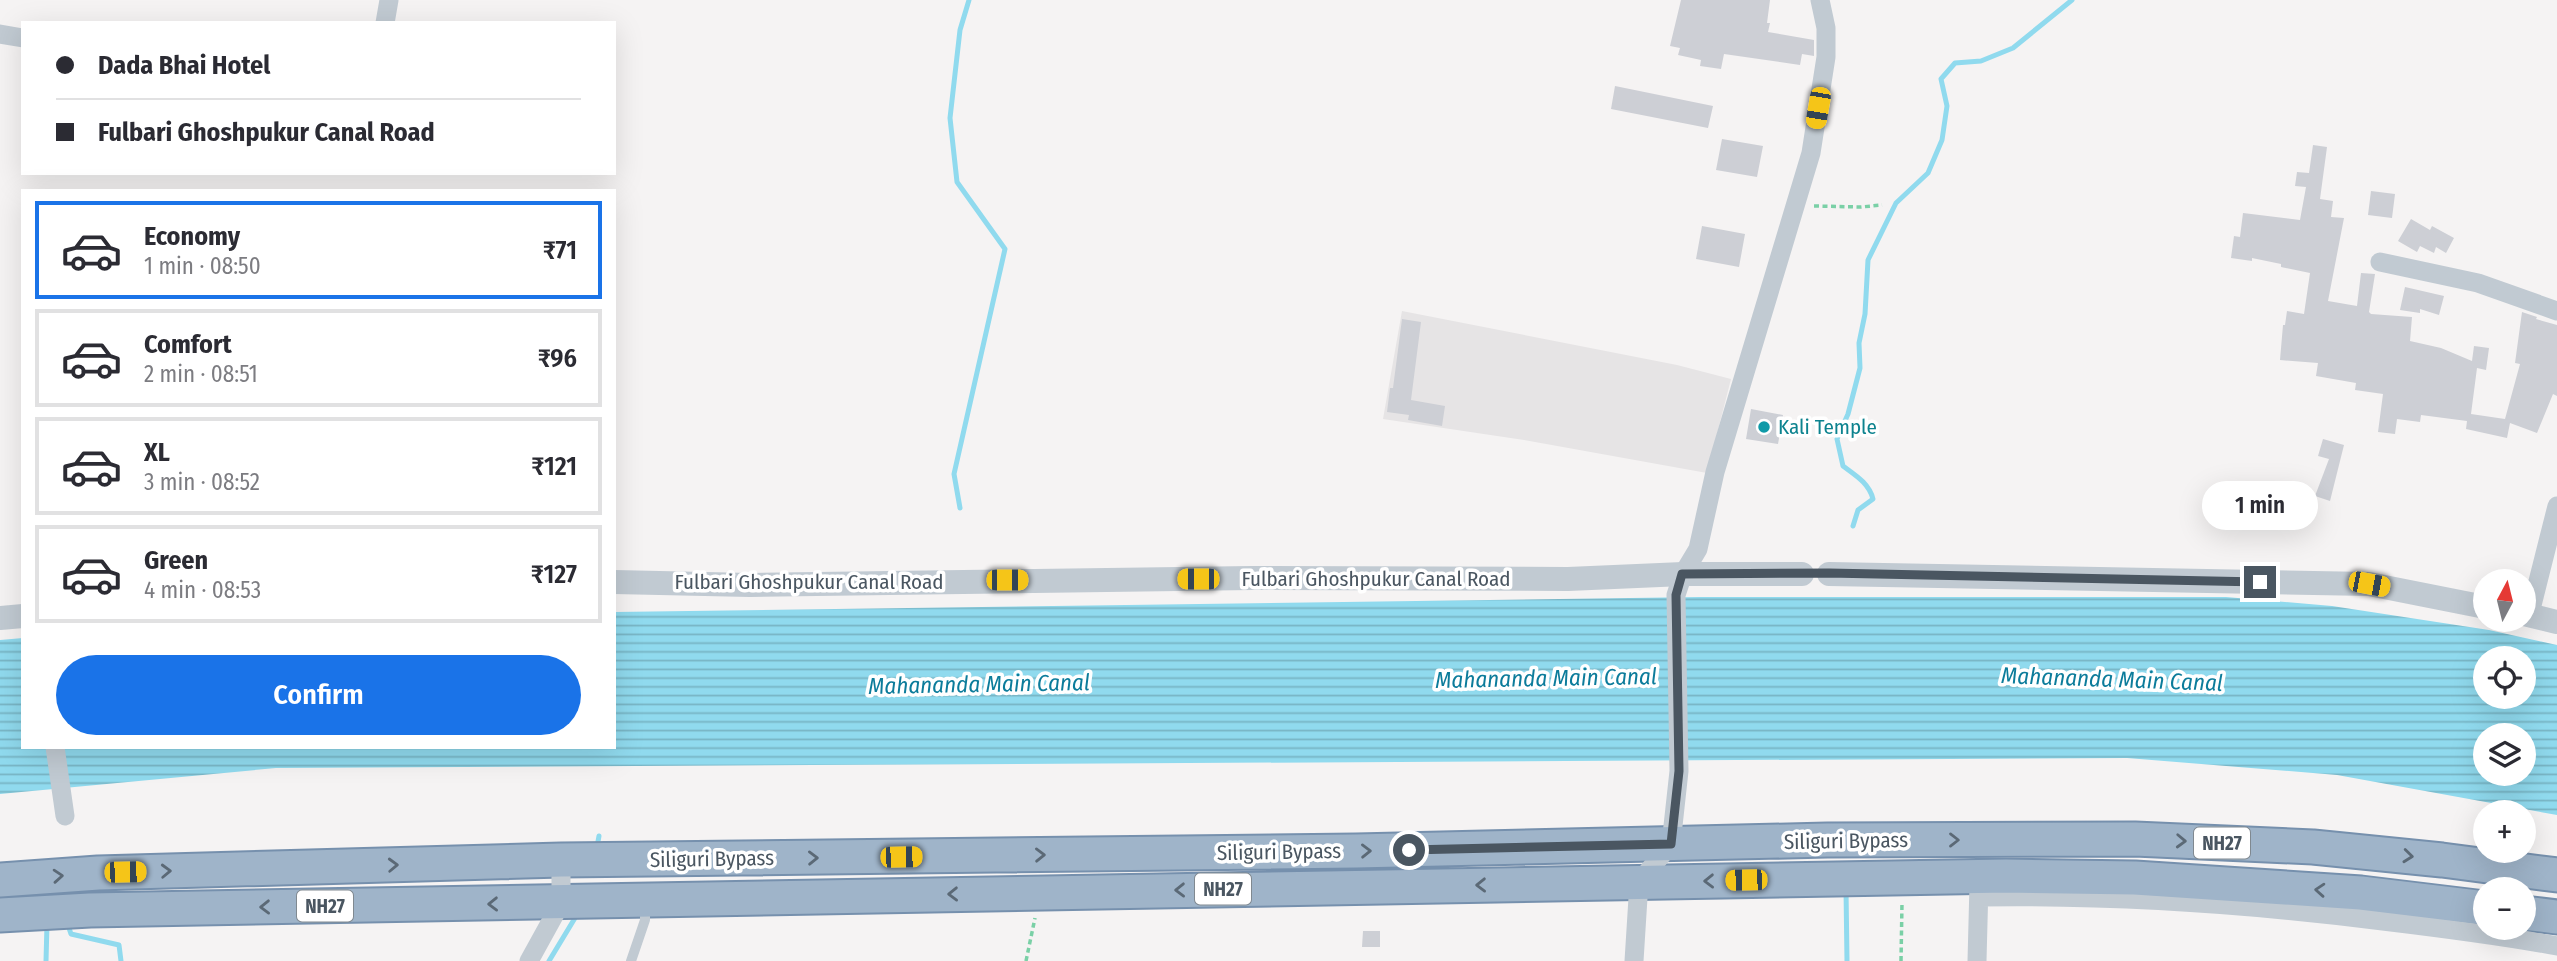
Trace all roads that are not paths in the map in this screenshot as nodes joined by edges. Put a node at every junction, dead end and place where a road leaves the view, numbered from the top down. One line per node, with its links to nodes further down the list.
1 (389, 0): 3 (street)
2 (1820, 0): 13 (street)
3 (385, 21)
4 (0, 34): 5 (street)
5 (21, 38)
6 (2380, 262): 7 (street)
7 (2557, 312)
8 (2557, 506): 11 (street)
9 (1829, 573): 10 (street); 14 (street)
10 (1802, 574): 13 (street, Fulbari Ghoshpukur Canal Road)
11 (2536, 581)
12 (616, 582): 13 (street, Fulbari Ghoshpukur Canal Road)
13 (1679, 584): 21 (street)
14 (2473, 605)
15 (21, 616): 16 (street)
16 (0, 618)
17 (2536, 618): 18 (street)
18 (2557, 622)
19 (55, 749): 20 (street)
20 (63, 808)
21 (1671, 844): 22 (highway, Siliguri Bypass / NH27, one-way to 21); 23 (highway, Siliguri Bypass / NH27, one-way to 23); 25 (street)
22 (561, 860): 24 (highway, Siliguri Bypass / NH27, one-way to 22); 28 (street)
23 (2557, 875)
24 (9, 879)
25 (1639, 882): 26 (highway, NH27, one-way to 25); 27 (highway, NH27, one-way to 27); 36 (street)
26 (1979, 886): 29 (highway, NH27, one-way to 26); 33 (street); 37 (street)
27 (633, 901): 28 (highway, NH27); 35 (lane)
28 (561, 903): 30 (highway, NH27, one-way to 30); 34 (street)
29 (2473, 906)
30 (15, 914)
31 (2536, 914): 32 (highway)
32 (2557, 917)
33 (2557, 946)
34 (529, 961)
35 (631, 961)
36 (1634, 961)
37 (1977, 961)

